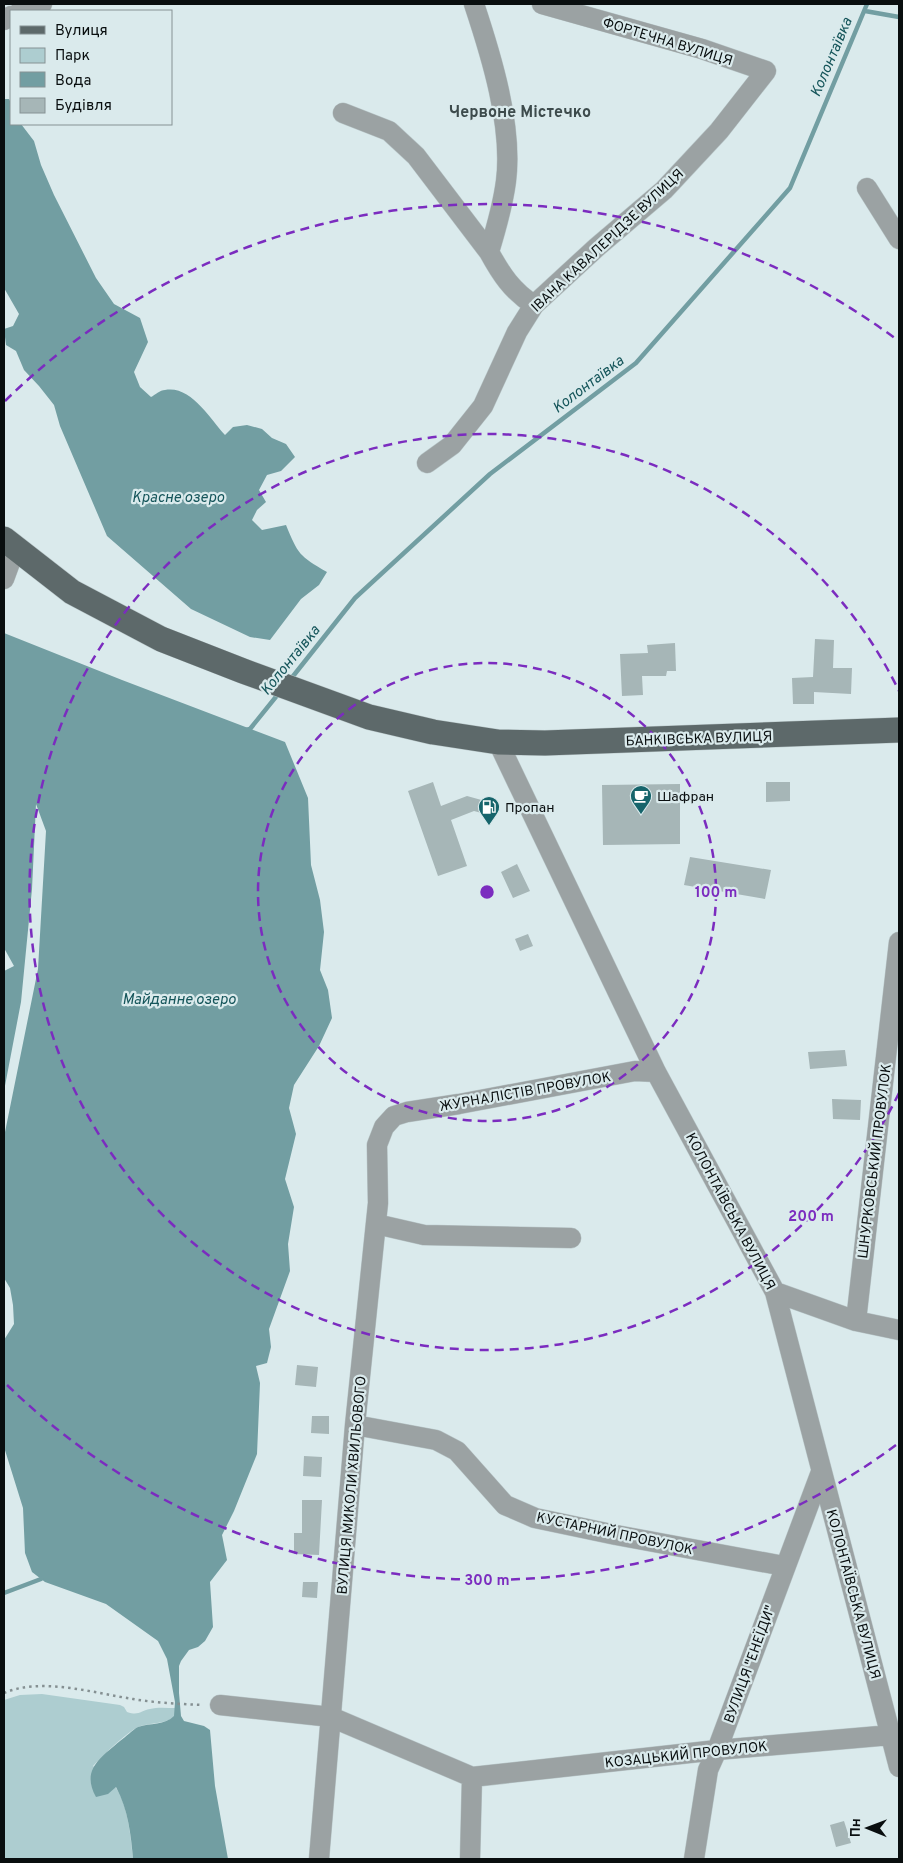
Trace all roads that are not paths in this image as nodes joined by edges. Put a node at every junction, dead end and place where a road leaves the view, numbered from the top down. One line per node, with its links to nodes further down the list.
1 (42, 4): 4 (street)
2 (474, 4): 9 (street)
3 (542, 4): 5 (street, ФОРТЕЧНА ВУЛИЦЯ)
4 (23, 10)
5 (766, 71): 10 (street, ІВАНА КАВАЛЕРІДЗЕ ВУЛИЦЯ)
6 (343, 113): 9 (street)
7 (867, 188): 8 (street)
8 (899, 239)
9 (489, 252): 10 (street)
10 (534, 304): 11 (street, ІВАНА КАВАЛЕРІДЗЕ ВУЛИЦЯ)
11 (427, 463)
12 (10, 544): 13 (street); 15 (main road, БАНКІВСЬКА ВУЛИЦЯ)
13 (4, 578)
14 (899, 730): 15 (main road, БАНКІВСЬКА ВУЛИЦЯ)
15 (498, 742): 17 (street, КОЛОНТАЇВСЬКА ВУЛИЦЯ)
16 (899, 942): 22 (street, ШНУРКОВСЬКИЙ ПРОВУЛОК)
17 (656, 1072): 18 (street, ЖУРНАЛІСТІВ ПРОВУЛОК); 21 (street, КОЛОНТАЇВСЬКА ВУЛИЦЯ)
18 (394, 1116): 19 (street, ВУЛИЦЯ МИКОЛИ ХВИЛЬОВОГО)
19 (376, 1224): 20 (street); 24 (street, ВУЛИЦЯ МИКОЛИ ХВИЛЬОВОГО)
20 (571, 1238)
21 (775, 1292): 22 (street); 25 (street, КОЛОНТАЇВСЬКА ВУЛИЦЯ)
22 (856, 1321): 23 (street)
23 (899, 1330)
24 (355, 1425): 26 (street, КУСТАРНИЙ ПРОВУЛОК); 28 (street, ВУЛИЦЯ МИКОЛИ ХВИЛЬОВОГО)
25 (821, 1472): 26 (street, ВУЛИЦЯ "ЕНЕЇДИ"); 29 (street, КОЛОНТАЇВСЬКА ВУЛИЦЯ)
26 (784, 1566): 30 (street, ВУЛИЦЯ "ЕНЕЇДИ")
27 (220, 1705): 28 (street)
28 (331, 1717): 32 (street); 33 (street, ВУЛИЦЯ МИКОЛИ ХВИЛЬОВОГО)
29 (895, 1736): 30 (street, КОЗАЦЬКИЙ ПРОВУЛОК); 31 (street, КОЛОНТАЇВСЬКА ВУЛИЦЯ)
30 (717, 1750): 32 (street, КОЗАЦЬКИЙ ПРОВУЛОК); 35 (street, ВУЛИЦЯ "ЕНЕЇДИ")
31 (899, 1767)
32 (472, 1777): 34 (street)
33 (319, 1859)
34 (470, 1859)
35 (694, 1859)

